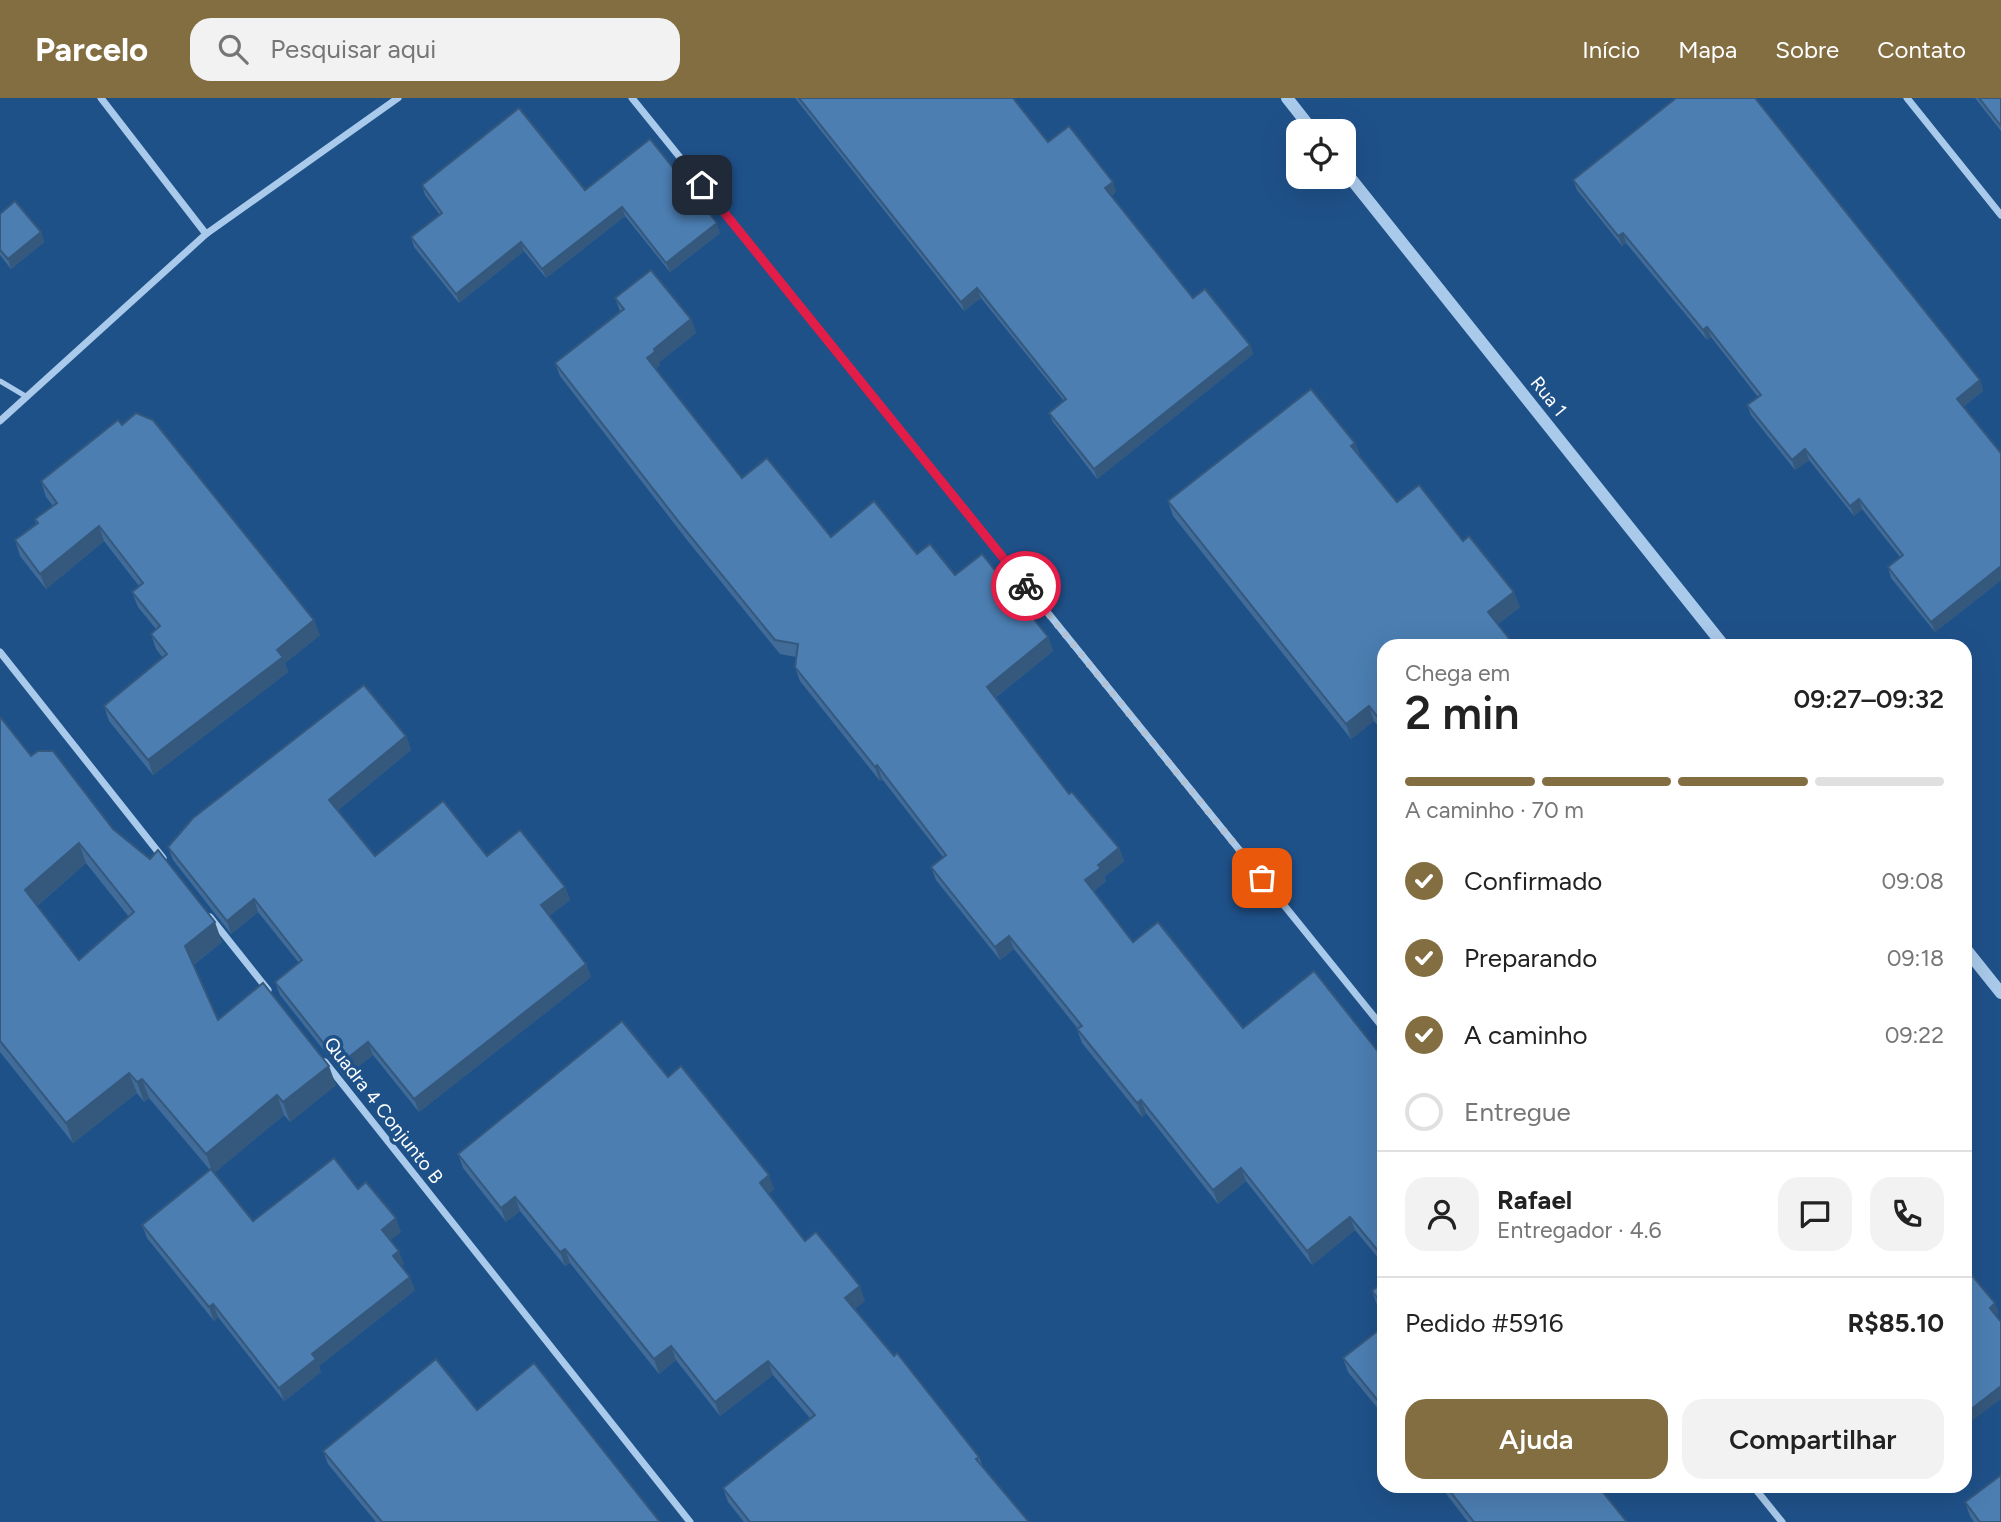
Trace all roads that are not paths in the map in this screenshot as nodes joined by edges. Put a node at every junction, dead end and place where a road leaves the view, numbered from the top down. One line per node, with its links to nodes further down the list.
1 (101, 98): 9 (street)
2 (398, 98): 9 (street)
3 (632, 98): 20 (street)
4 (1287, 98): 6 (street)
5 (1907, 98): 8 (street)
6 (1304, 119)
7 (1356, 185): 13 (street, Rua 1)
8 (2001, 215)
9 (206, 234): 11 (street)
10 (0, 381): 11 (lane)
11 (27, 397): 12 (street)
12 (0, 421)
13 (1718, 639)
14 (0, 652): 15 (street)
15 (173, 870)
16 (207, 913): 19 (street)
17 (1972, 957): 18 (street)
18 (2001, 993)
19 (276, 1000)
20 (1377, 1020)
21 (319, 1055): 23 (street, Quadra 4 Conjunto B)
22 (1759, 1493): 24 (street)
23 (690, 1522)
24 (1782, 1522)

